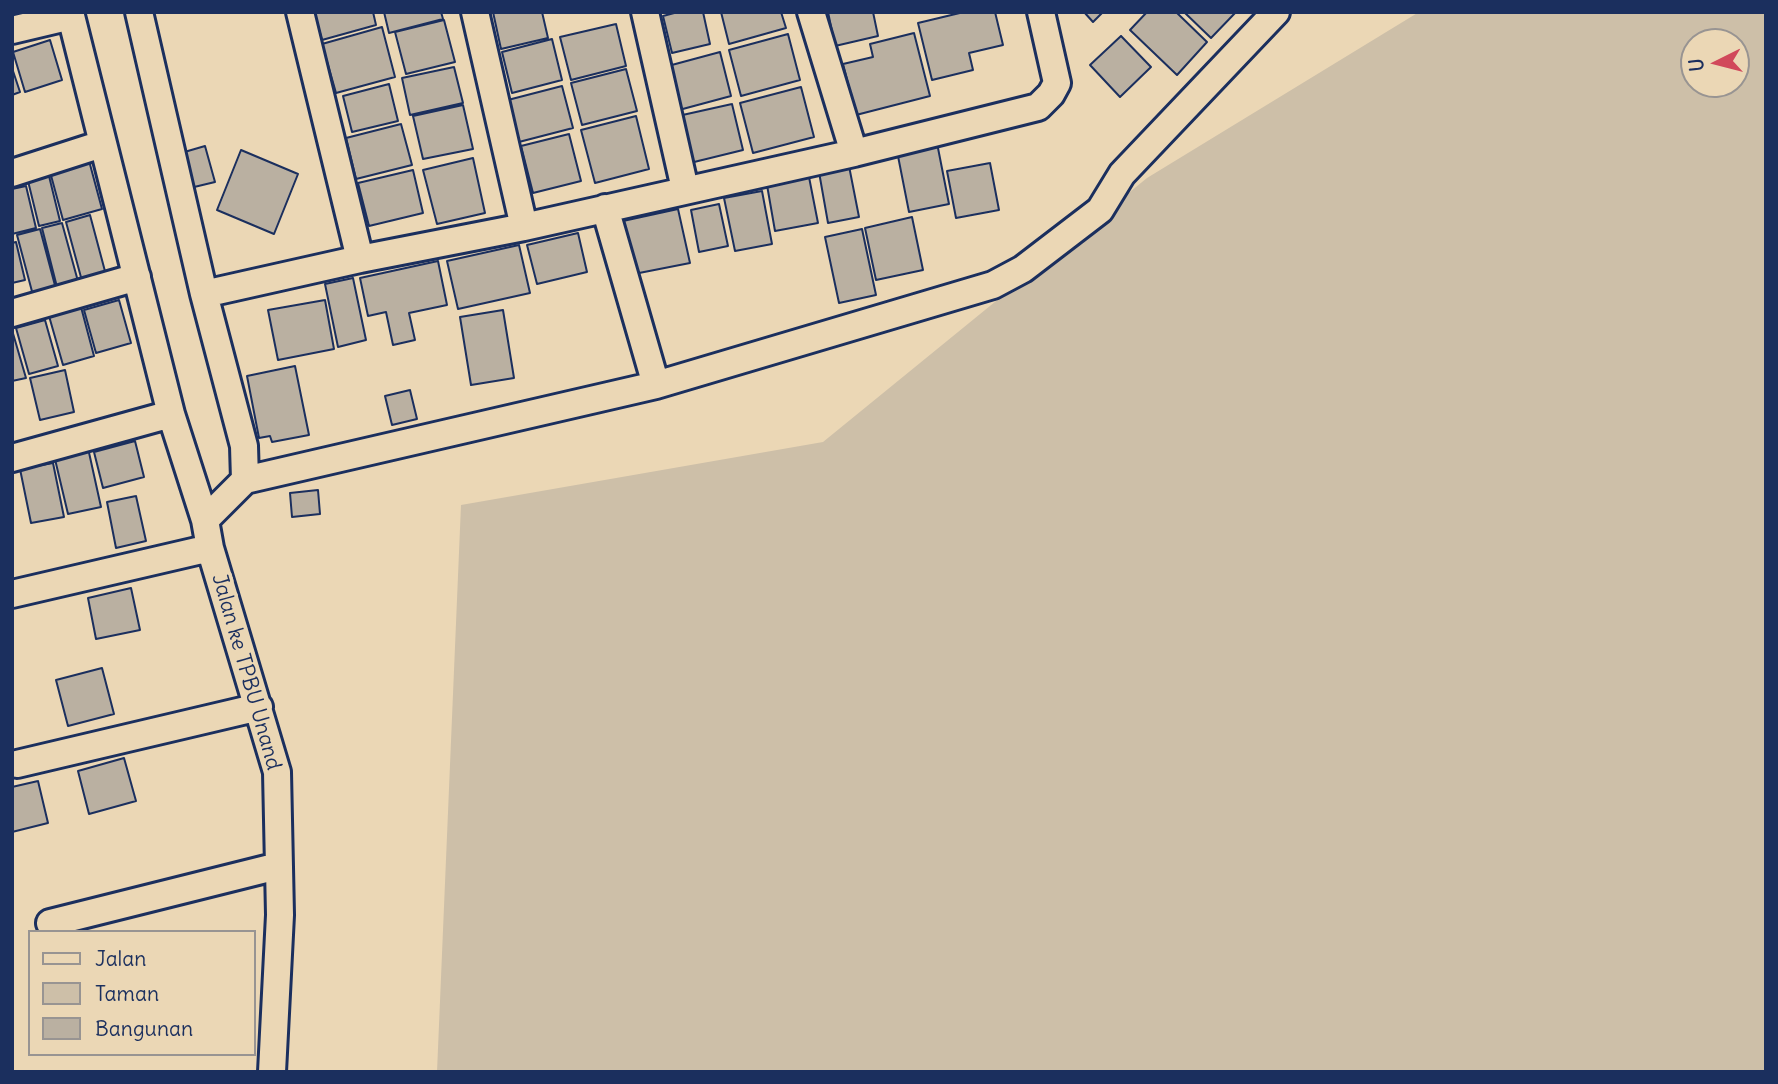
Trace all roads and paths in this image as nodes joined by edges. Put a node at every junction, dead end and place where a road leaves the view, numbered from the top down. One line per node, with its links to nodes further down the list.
1 (139, 12): 18 (street)
2 (300, 12): 16 (street)
3 (475, 12): 15 (street)
4 (645, 12): 13 (street)
5 (811, 12): 11 (street)
6 (1041, 12): 11 (street)
7 (1276, 12): 20 (street)
8 (71, 14): 9 (street); 10 (street, Jalan ke TPBU Unand)
9 (12, 30)
10 (102, 144): 12 (street); 17 (street, Jalan ke TPBU Unand)
11 (854, 153): 13 (street)
12 (12, 173)
13 (685, 189): 14 (street)
14 (605, 208): 15 (street); 20 (street)
15 (524, 227): 16 (street)
16 (360, 259): 18 (street)
17 (137, 277): 19 (street); 21 (street, Jalan ke TPBU Unand)
18 (204, 294): 23 (street)
19 (12, 313)
20 (656, 385): 23 (street)
21 (171, 414): 22 (street); 24 (street, Jalan ke TPBU Unand)
22 (12, 458)
23 (245, 480): 24 (street)
24 (205, 520): 25 (street, Jalan ke TPBU Unand)
25 (210, 548): 26 (street); 27 (street, Jalan ke TPBU Unand)
26 (12, 594)
27 (259, 708): 28 (street); 29 (street, Jalan ke TPBU Unand)
28 (17, 764)
29 (278, 866): 30 (street); 31 (street, Jalan ke TPBU Unand)
30 (50, 923)
31 (272, 1072)

